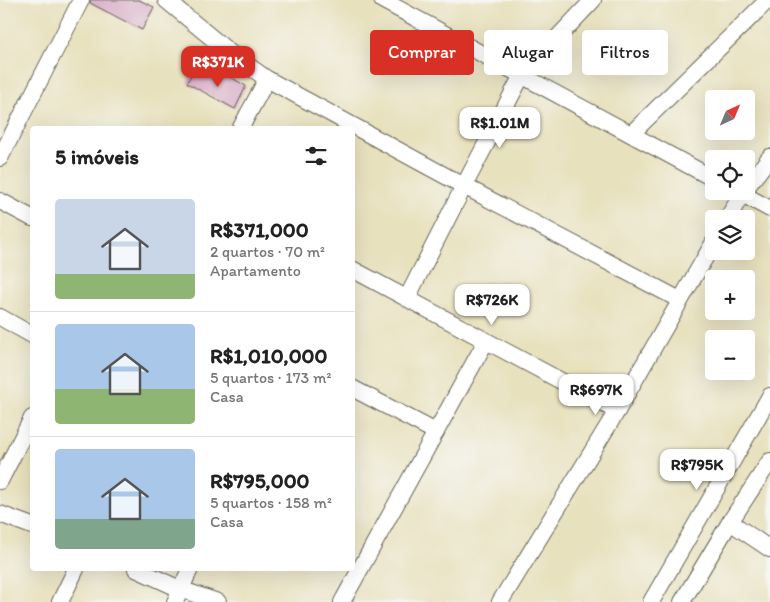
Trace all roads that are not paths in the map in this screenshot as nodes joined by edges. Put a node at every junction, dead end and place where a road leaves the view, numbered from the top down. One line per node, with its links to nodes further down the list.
1 (82, 0): 13 (street)
2 (166, 0): 7 (street)
3 (382, 0): 6 (street)
4 (593, 0): 6 (street)
5 (768, 0): 11 (street)
6 (522, 76): 11 (street); 16 (street)
7 (267, 79): 8 (street); 9 (street)
8 (242, 126)
9 (354, 126)
10 (355, 127): 16 (street)
11 (631, 134): 14 (street)
12 (770, 157): 15 (street)
13 (0, 158)
14 (705, 174)
15 (755, 175)
16 (464, 186): 23 (street); 24 (street)
17 (755, 199): 19 (street)
18 (0, 201): 20 (street)
19 (770, 209)
20 (30, 217)
21 (705, 257): 24 (street)
22 (355, 271): 23 (street)
23 (407, 298): 27 (street)
24 (680, 300): 30 (street)
25 (0, 317): 26 (street)
26 (30, 334)
27 (486, 340): 30 (street); 32 (street)
28 (355, 390): 32 (street)
29 (770, 396): 47 (street)
30 (617, 411): 46 (street)
31 (30, 422): 34 (street)
32 (436, 432): 45 (street)
33 (770, 461): 36 (street)
34 (0, 481)
35 (0, 514): 37 (street)
36 (730, 522): 38 (street); 48 (street)
37 (30, 525)
38 (770, 549)
39 (75, 571): 43 (street)
40 (139, 571): 42 (street)
41 (189, 571): 42 (street)
42 (177, 595): 44 (street)
43 (60, 602)
44 (218, 602)
45 (342, 602)
46 (500, 602)
47 (651, 602)
48 (682, 602)

